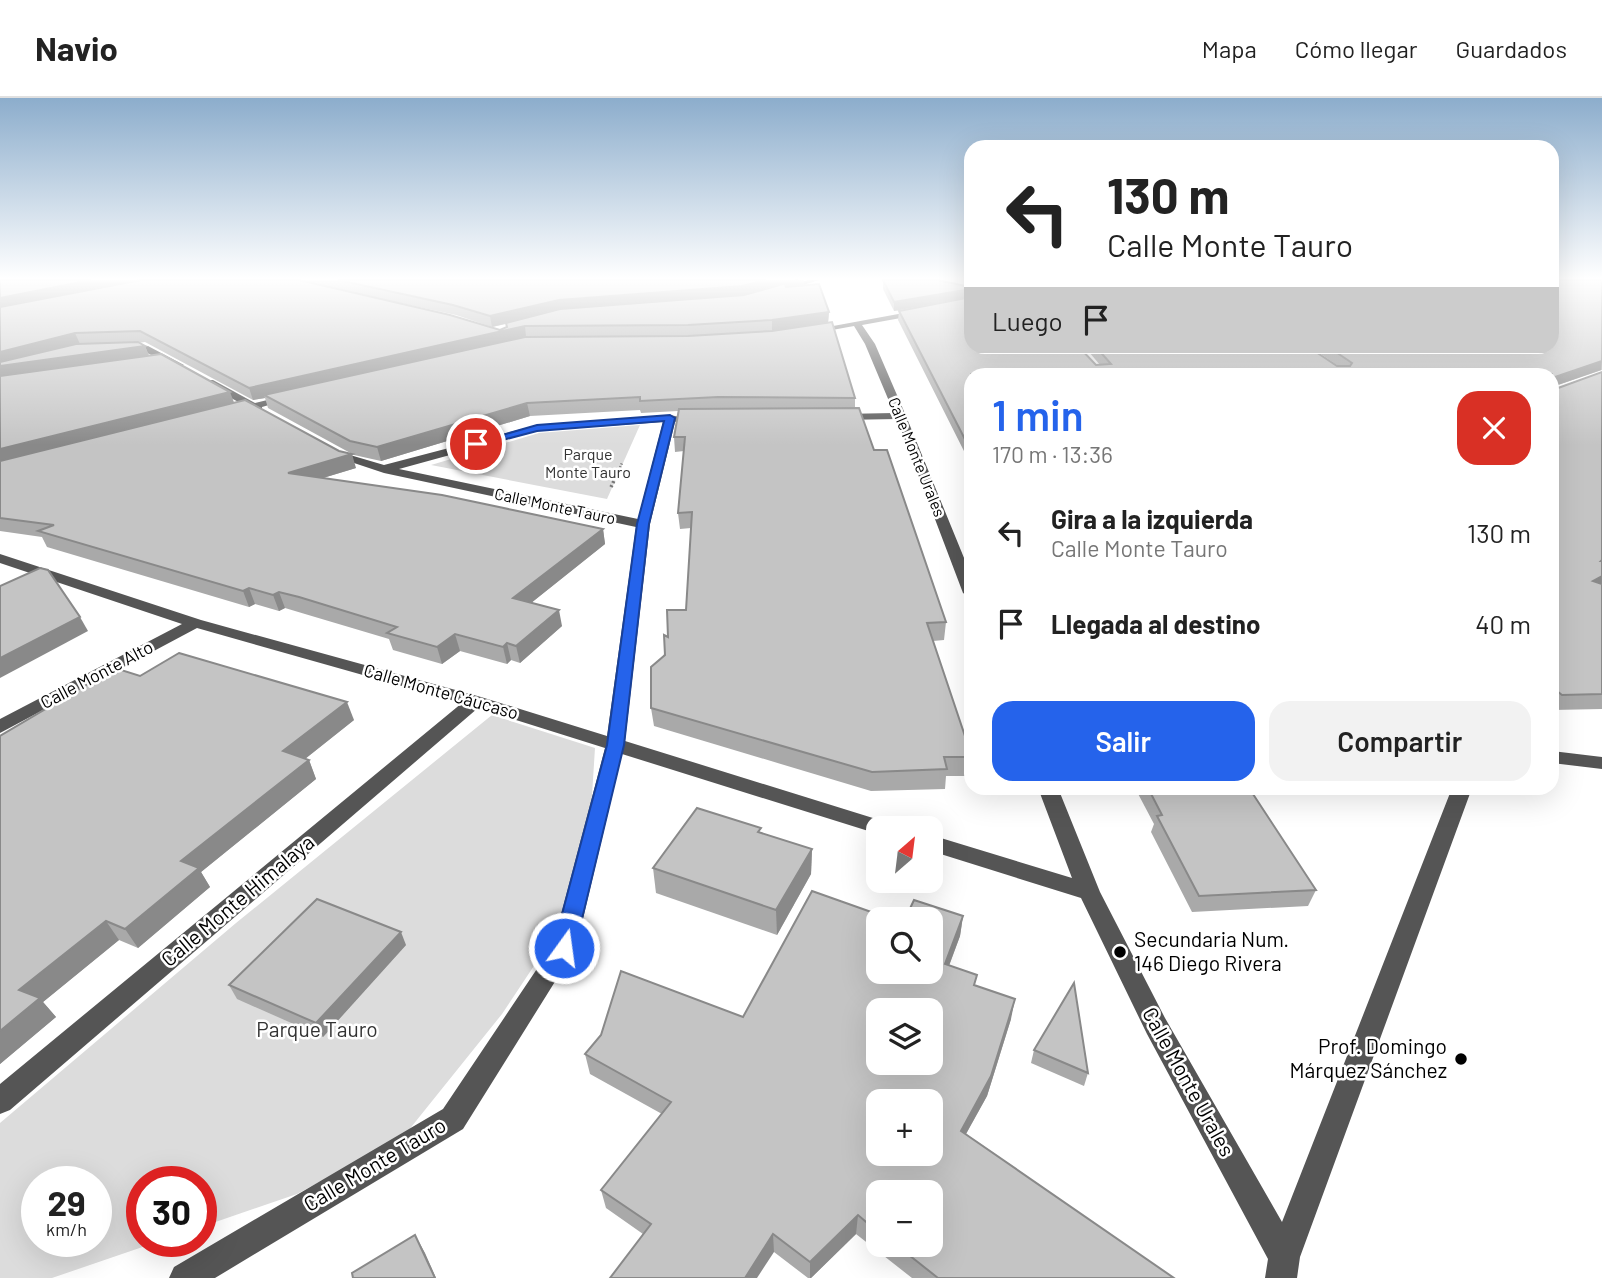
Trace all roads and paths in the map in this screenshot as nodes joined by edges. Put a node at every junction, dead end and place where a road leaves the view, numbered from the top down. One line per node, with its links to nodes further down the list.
1 (864, 335): 8 (street, Calle Monte Urales)
2 (115, 346): 3 (street)
3 (171, 360): 4 (street); 6 (street)
4 (144, 364)
5 (305, 394): 6 (street)
6 (253, 406): 7 (street); 12 (street)
7 (226, 412)
8 (901, 416): 9 (street); 19 (street, Calle Monte Urales)
9 (833, 417)
10 (670, 418): 11 (street, Calle Monte Tauro); 15 (street, Calle Monte Tauro); 17 (street, Calle Monte Tauro)
11 (697, 418)
12 (274, 419)
13 (318, 445): 15 (street, Calle Monte Tauro)
14 (627, 451): 16 (path)
15 (384, 469): 17 (street, Calle Monte Tauro)
16 (610, 487)
17 (643, 524): 23 (street, Calle Monte Tauro)
18 (0, 558): 20 (street, Calle Monte Cáucaso)
19 (964, 575)
20 (195, 623): 21 (street, Calle Monte Cáucaso); 22 (street, Calle Monte Alto)
21 (475, 701): 23 (street, Calle Monte Cáucaso); 31 (street, Calle Monte Himalaya)
22 (0, 727)
23 (615, 745): 28 (street, Calle Monte Cáucaso); 33 (street, Calle Monte Tauro)
24 (1559, 758): 25 (street)
25 (1602, 763)
26 (1051, 795): 30 (street, Calle Monte Urales)
27 (1459, 795): 32 (street)
28 (866, 823)
29 (943, 847): 30 (street)
30 (1089, 892): 32 (street, Calle Monte Urales)
31 (0, 1101)
32 (1282, 1268)
33 (185, 1278)

